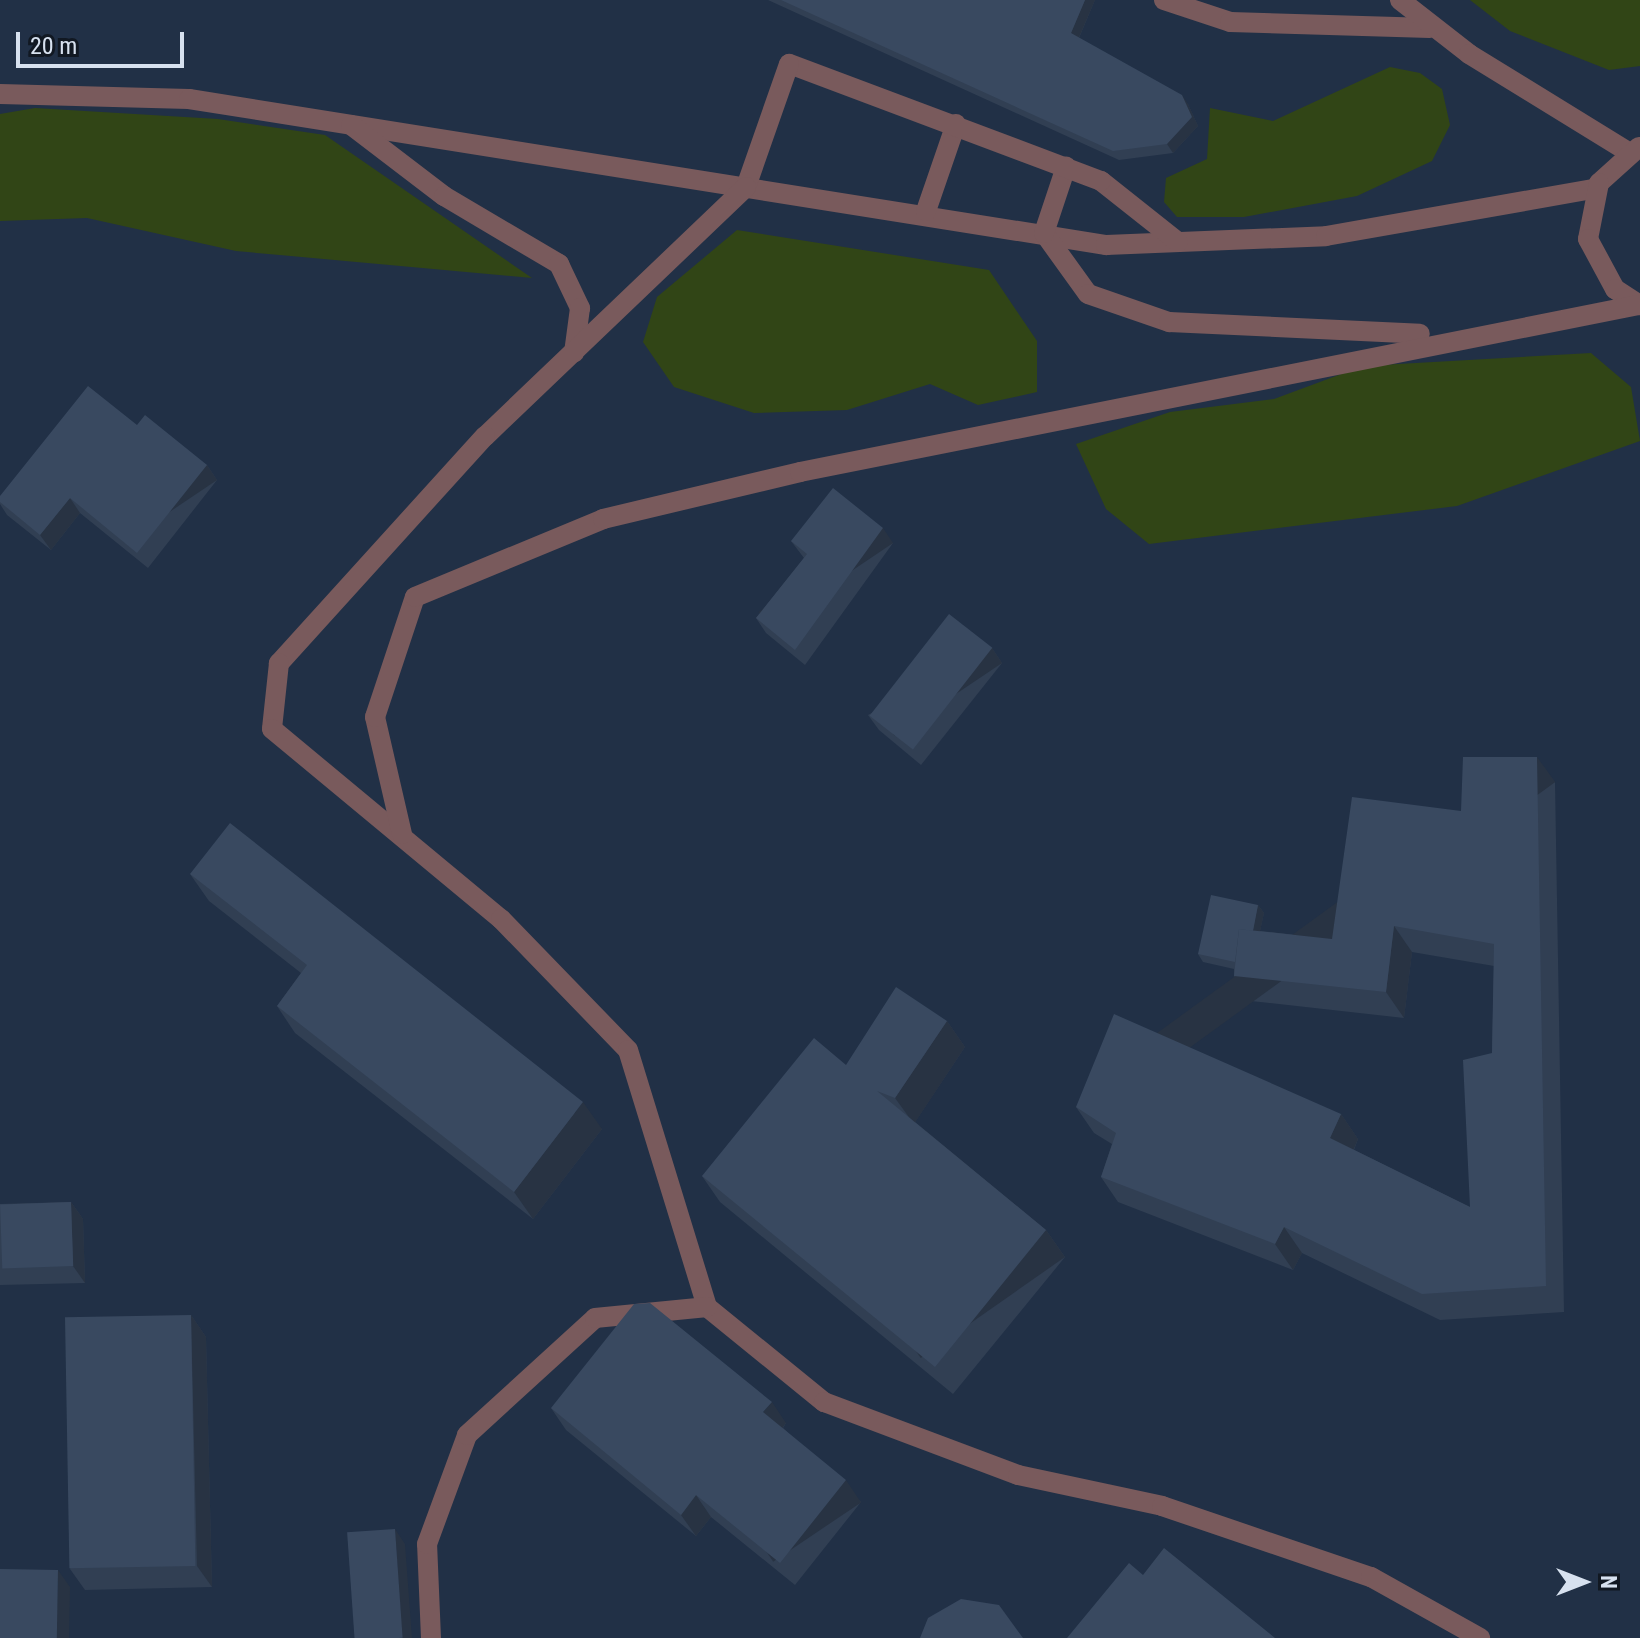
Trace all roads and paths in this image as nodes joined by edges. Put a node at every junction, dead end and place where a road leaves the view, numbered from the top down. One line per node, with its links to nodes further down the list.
1 (1164, 0): 3 (street)
2 (1400, 0): 3 (street)
3 (1430, 28): 7 (street)
4 (0, 94): 5 (street)
5 (349, 124): 9 (street); 16 (street)
6 (956, 124): 8 (street); 9 (street); 11 (street)
7 (1635, 150): 10 (street)
8 (1066, 167): 12 (street); 13 (street)
9 (746, 187): 11 (street); 16 (street)
10 (1597, 188): 13 (street); 14 (street)
11 (926, 211): 12 (street)
12 (1044, 233): 13 (street); 15 (street)
13 (1178, 242)
14 (1639, 305): 15 (street)
15 (1541, 322): 17 (street)
16 (574, 353): 17 (street)
17 (402, 834): 18 (street)
18 (707, 1307): 19 (street); 20 (street)
19 (431, 1638)
20 (1480, 1638)

